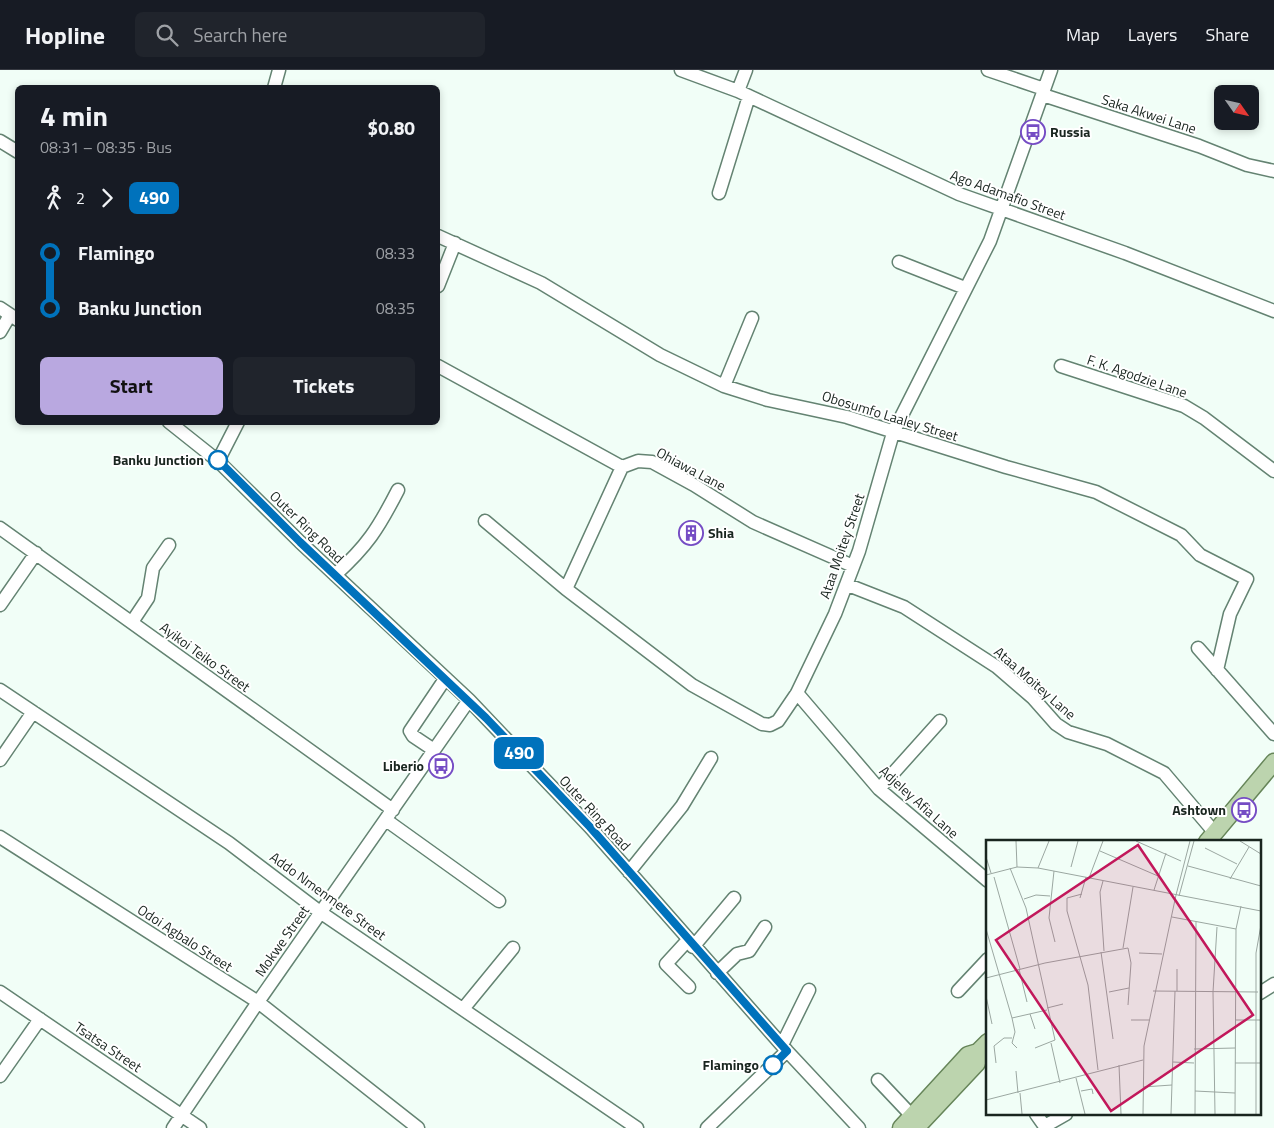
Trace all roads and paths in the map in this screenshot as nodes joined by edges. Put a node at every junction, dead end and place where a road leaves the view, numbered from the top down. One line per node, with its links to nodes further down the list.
1 (280, 70): 6 (street)
2 (681, 70): 8 (street, Ago Adamafio Street)
3 (746, 70): 8 (street)
4 (988, 70): 7 (street, Saka Akwei Lane)
5 (1051, 70): 7 (street, Ataa Moitey Street)
6 (275, 85)
7 (1043, 92): 11 (street, Saka Akwei Lane); 13 (street, Ataa Moitey Street)
8 (744, 93): 12 (street); 13 (street, Ago Adamafio Street)
9 (0, 141): 10 (street)
10 (15, 150)
11 (1274, 171)
12 (719, 193)
13 (1002, 210): 18 (street, Ataa Moitey Street); 19 (street, Ago Adamafio Street)
14 (440, 237): 15 (street, Obosumfo Laaley Street)
15 (455, 243): 17 (street); 25 (street, Obosumfo Laaley Street)
16 (899, 262): 18 (street)
17 (440, 281)
18 (964, 288): 28 (street, Ataa Moitey Street)
19 (1274, 311)
20 (9, 315): 22 (street)
21 (752, 318): 25 (street)
22 (0, 332)
23 (1061, 366): 31 (street, F. K. Agodzie Lane)
24 (440, 367): 30 (street)
25 (724, 386): 28 (street, Obosumfo Laaley Street)
26 (173, 425): 29 (street, Outer Ring Road)
27 (236, 425): 29 (street)
28 (893, 433): 37 (street, Ataa Moitey Street); 44 (street, Obosumfo Laaley Street)
29 (218, 460): 38 (street, Outer Ring Road)
30 (622, 467): 37 (street, Ohiawa Lane); 40 (street)
31 (1274, 471)
32 (398, 490): 38 (street)
33 (485, 521): 40 (street, Ataa Moitey Street)
34 (0, 528): 36 (street, Ayikoi Teiko Street)
35 (170, 545): 42 (street)
36 (36, 552): 41 (street); 42 (street, Ayikoi Teiko Street)
37 (854, 566): 39 (street, Ataa Moitey Street)
38 (335, 575): 45 (street, Outer Ring Road)
39 (848, 585): 47 (street, Ataa Moitey Street); 59 (street, Ataa Moitey Lane)
40 (566, 589): 47 (street, Ataa Moitey Street)
41 (0, 605)
42 (132, 622): 57 (street, Ayikoi Teiko Street)
43 (1198, 648): 44 (street)
44 (1217, 670): 51 (street)
45 (445, 679): 48 (street, Outer Ring Road); 52 (street)
46 (0, 690): 49 (street, Addo Nmenmete Street)
47 (797, 693): 56 (street, Adjeley Afia Lane)
48 (469, 700): 52 (street, Mokwe Street); 60 (street, Outer Ring Road)
49 (32, 712): 54 (street); 64 (street, Addo Nmenmete Street)
50 (940, 721): 56 (street)
51 (1274, 734)
52 (434, 750): 57 (street, Mokwe Street)
53 (711, 758): 60 (street)
54 (0, 760)
55 (1274, 763): 59 (main road)
56 (879, 789): 61 (street, Adjeley Afia Lane)
57 (390, 815): 63 (street, Ayikoi Teiko Street); 64 (street, Mokwe Street)
58 (0, 837): 76 (street, Odoi Agbalo Street)
59 (1211, 837)
60 (629, 872): 66 (street, Outer Ring Road)
61 (986, 879)
62 (734, 898): 66 (street)
63 (499, 901)
64 (320, 912): 76 (street, Mokwe Street); 77 (street, Addo Nmenmete Street)
65 (766, 927): 69 (street)
66 (691, 943): 69 (street, Outer Ring Road); 71 (street)
67 (513, 948): 77 (street)
68 (986, 961): 73 (street)
69 (717, 972): 79 (street, Outer Ring Road)
70 (1274, 984): 75 (street)
71 (689, 987)
72 (809, 990): 79 (street)
73 (958, 991)
74 (0, 992): 78 (street, Tsatsa Street)
75 (1262, 992)
76 (258, 1002): 83 (street, Mokwe Street); 91 (street, Odoi Agbalo Street)
77 (463, 1009): 92 (street, Addo Nmenmete Street)
78 (40, 1019): 81 (street); 83 (street, Tsatsa Street)
79 (784, 1048): 86 (street, Outer Ring Road); 93 (street)
80 (984, 1049): 87 (main road)
81 (0, 1076)
82 (878, 1080): 87 (street)
83 (182, 1115): 89 (street, Mokwe Street); 90 (street, Tsatsa Street)
84 (1038, 1116): 88 (street)
85 (1063, 1116): 88 (street)
86 (851, 1123): 94 (street, Outer Ring Road)
87 (909, 1124)
88 (1046, 1127)
89 (173, 1128)
90 (200, 1128)
91 (418, 1128)
92 (637, 1128)
93 (707, 1128)
94 (859, 1128)

